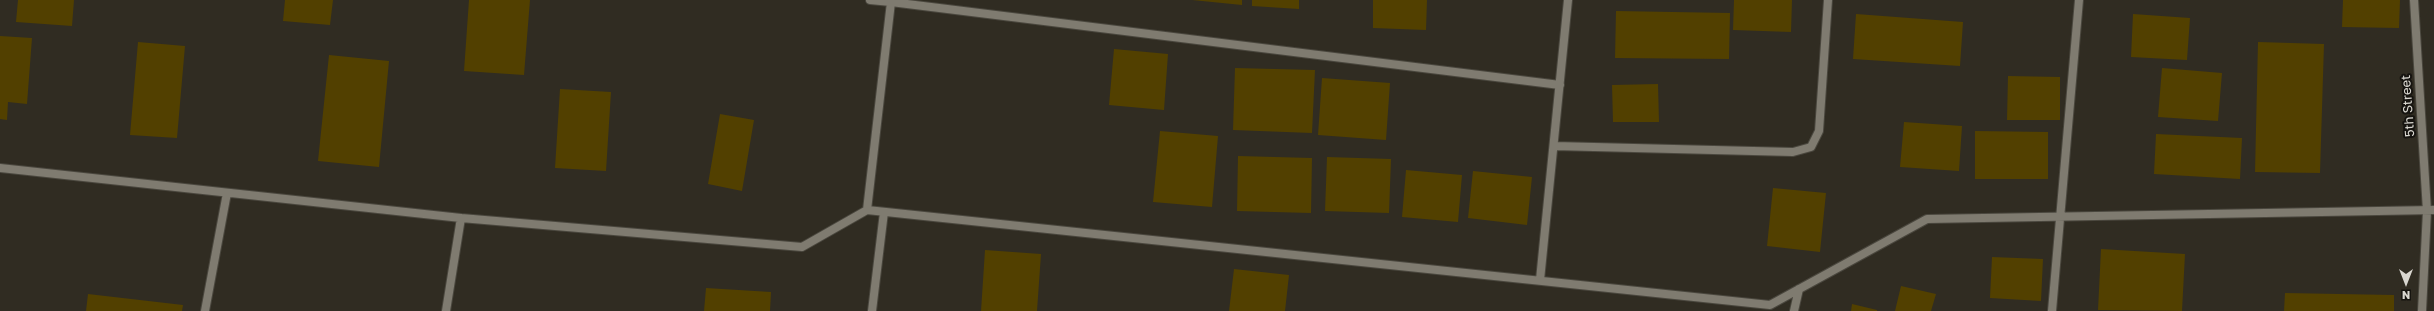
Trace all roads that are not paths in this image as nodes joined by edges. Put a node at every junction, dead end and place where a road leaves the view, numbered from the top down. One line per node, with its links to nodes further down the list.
1 (870, 0): 6 (street)
2 (1568, 0): 7 (street)
3 (1828, 0): 8 (street)
4 (2079, 0): 14 (street)
5 (2414, 0): 12 (street, 5th Street)
6 (891, 1): 7 (street); 11 (street)
7 (1560, 85): 8 (street)
8 (1554, 146): 16 (street)
9 (0, 168): 10 (street)
10 (227, 193): 15 (street); 18 (street)
11 (867, 210): 13 (street); 15 (street)
12 (2430, 210): 14 (street); 23 (street, 5th Street)
13 (884, 212): 16 (street); 20 (street)
14 (2061, 217): 17 (street); 22 (street)
15 (461, 218): 19 (street)
16 (1540, 280): 17 (street)
17 (1799, 289): 21 (street)
18 (205, 311)
19 (446, 311)
20 (872, 311)
21 (1794, 311)
22 (2052, 311)
23 (2422, 311)

